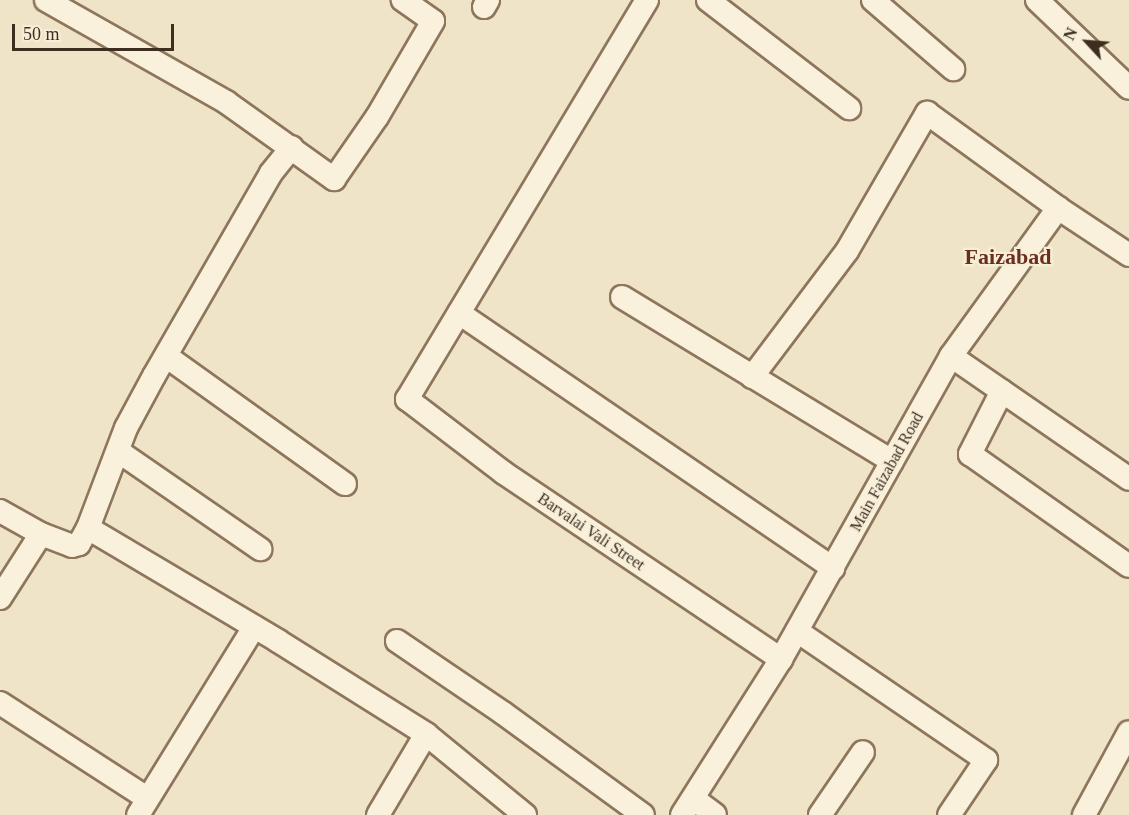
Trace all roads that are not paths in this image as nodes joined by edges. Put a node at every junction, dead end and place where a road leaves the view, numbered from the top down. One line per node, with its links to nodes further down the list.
1 (46, 0): 10 (street)
2 (404, 0): 10 (street)
3 (647, 0): 14 (street)
4 (708, 0): 9 (street)
5 (873, 0): 7 (street)
6 (1037, 0): 8 (street)
7 (953, 69)
8 (1129, 88)
9 (849, 108)
10 (291, 147): 15 (street)
11 (1058, 208): 12 (street); 16 (street, Main Faizabad Road); 17 (street)
12 (1129, 255)
13 (622, 297): 17 (street)
14 (459, 313): 28 (street); 33 (street, Barvalai Vali Street)
15 (166, 356): 19 (street); 22 (street)
16 (951, 356): 18 (street); 20 (street, Main Faizabad Road)
17 (752, 377): 20 (street)
18 (1002, 391): 21 (street); 27 (street)
19 (117, 452): 24 (street); 26 (street)
20 (892, 461): 28 (street, Main Faizabad Road)
21 (1129, 479)
22 (345, 484)
23 (0, 511): 25 (street)
24 (88, 528): 25 (street); 30 (street)
25 (41, 534): 29 (street)
26 (260, 549)
27 (1129, 566)
28 (833, 568): 31 (street, Main Faizabad Road)
29 (0, 598)
30 (254, 627): 36 (street); 38 (street)
31 (797, 631): 33 (street, Main Faizabad Road); 45 (street)
32 (397, 641): 42 (street)
33 (781, 659): 39 (street, Main Faizabad Road)
34 (0, 703): 38 (street)
35 (1129, 732): 46 (street)
36 (426, 734): 40 (street); 41 (street)
37 (863, 752): 44 (street)
38 (143, 807)
39 (688, 807): 43 (street)
40 (378, 815)
41 (525, 815)
42 (643, 815)
43 (715, 815)
44 (820, 815)
45 (949, 815)
46 (1084, 815)

